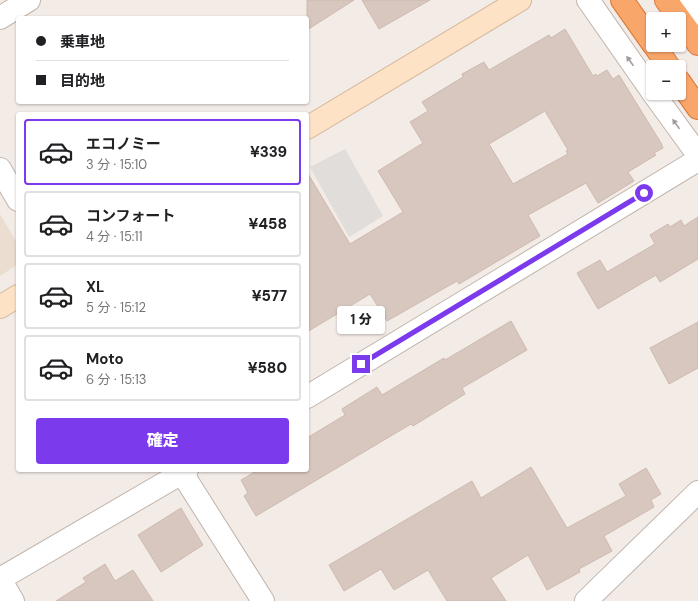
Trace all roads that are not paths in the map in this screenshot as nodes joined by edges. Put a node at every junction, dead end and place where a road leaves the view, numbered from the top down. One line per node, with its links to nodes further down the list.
1 (29, 0): 7 (street)
2 (520, 0): 15 (street)
3 (588, 0): 11 (street, one-way to 3)
4 (622, 0): 9 (highway)
5 (666, 0): 10 (highway)
6 (685, 0): 8 (street)
7 (0, 18)
8 (698, 18)
9 (646, 34)
10 (698, 44)
11 (646, 83)
12 (686, 91): 14 (highway)
13 (658, 100): 16 (street, one-way to 13)
14 (698, 108)
15 (309, 127)
16 (698, 155)
17 (698, 160): 22 (street)
18 (0, 169): 19 (street)
19 (16, 197)
20 (16, 297): 21 (street)
21 (0, 307)
22 (309, 396)
23 (181, 472): 26 (street)
24 (184, 472): 28 (street)
25 (698, 492): 29 (street)
26 (0, 579): 27 (street)
27 (13, 601)
28 (262, 601)
29 (586, 601)

